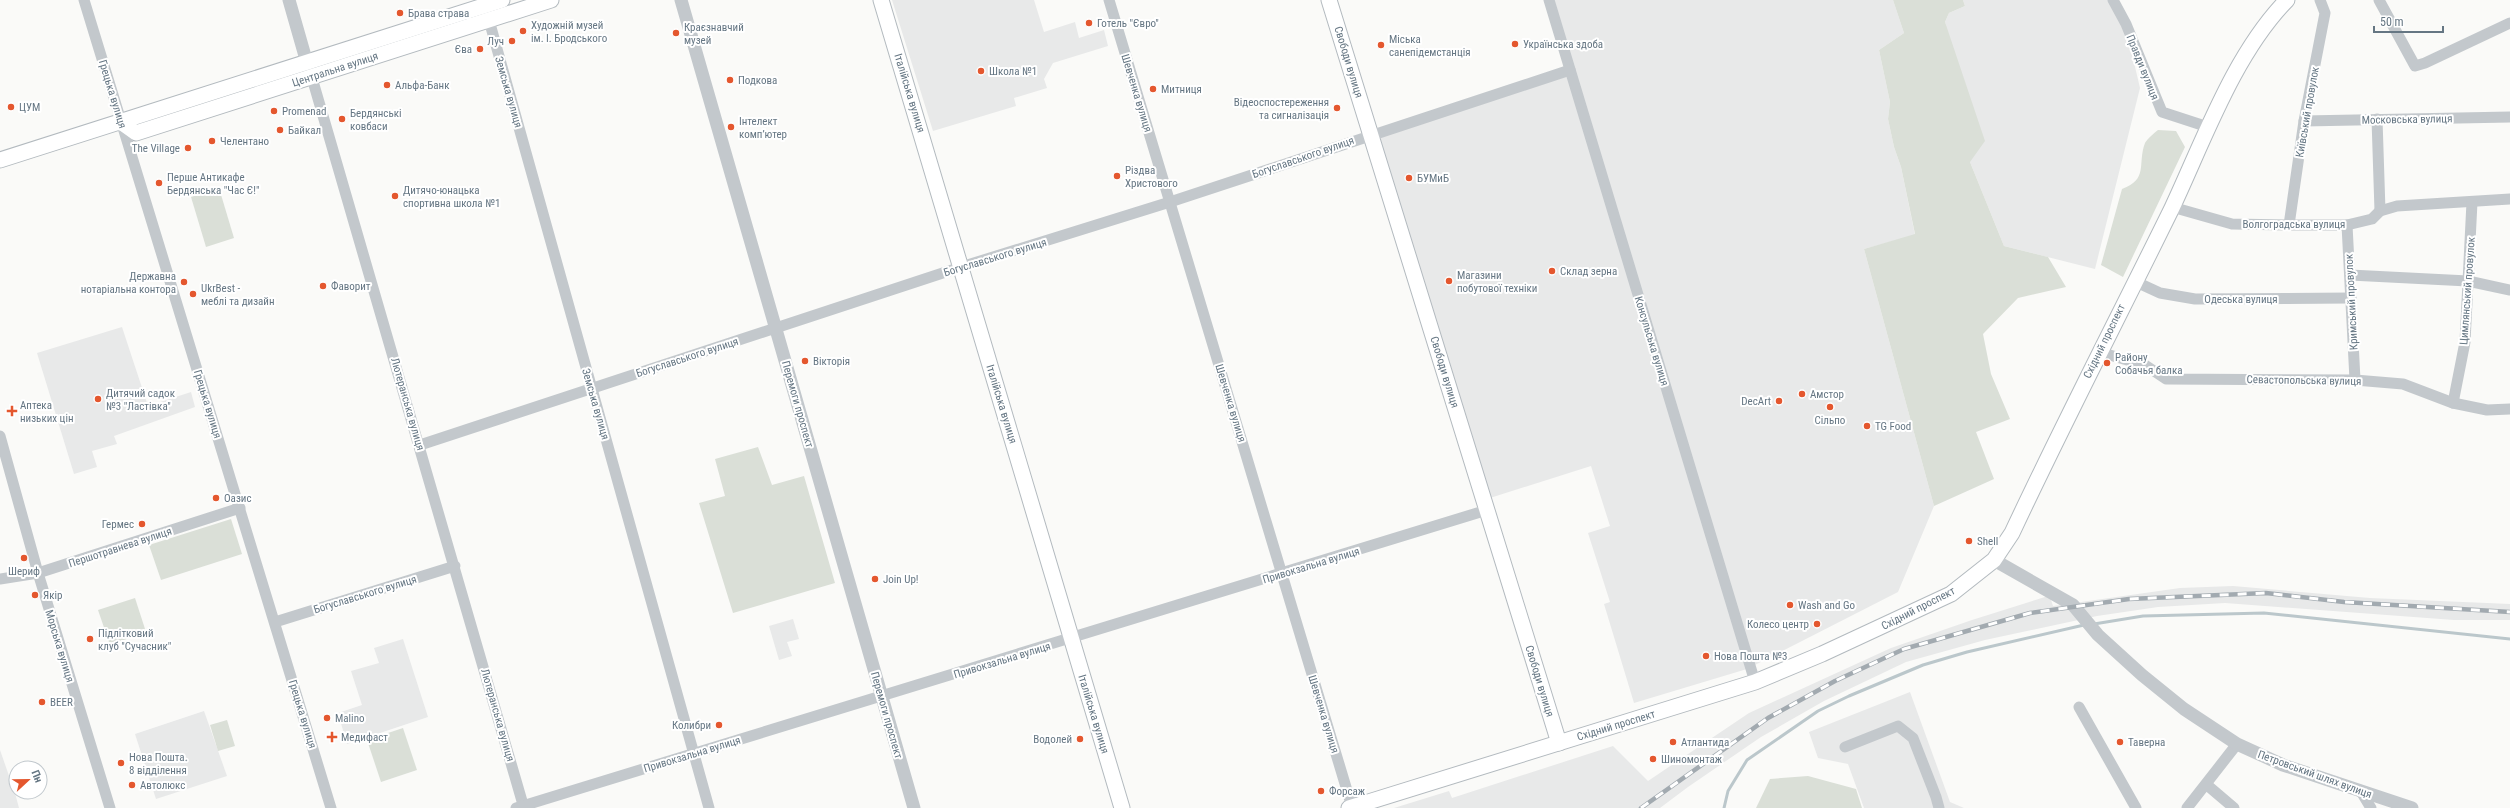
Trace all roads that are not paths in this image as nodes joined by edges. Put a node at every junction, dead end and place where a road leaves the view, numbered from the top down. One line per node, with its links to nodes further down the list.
1 (84, 0): 22 (street, Грецька вулиця)
2 (289, 0): 17 (street, Лютеранська вулиця)
3 (502, 0): 14 (main road, Центральна вулиця)
4 (551, 0): 15 (main road, Центральна вулиця)
5 (681, 0): 39 (street, Перемоги проспект)
6 (881, 0): 33 (main road, Італійська вулиця)
7 (1109, 0): 27 (street, Шевченка вулиця)
8 (1329, 0): 24 (main road, Свободи вулиця)
9 (1549, 0): 18 (street, Консульська вулиця)
10 (2113, 0): 23 (street, Правди вулиця)
11 (2287, 0): 23 (main road, Східний проспект)
12 (2320, 0): 21 (street, Київський провулок)
13 (2380, 0): 16 (street)
14 (484, 3): 15 (street, Земська вулиця); 17 (main road, Центральна вулиця)
15 (489, 20): 17 (main road, Центральна вулиця); 42 (street, Земська вулиця)
16 (2510, 23)
17 (310, 70): 22 (main road, Центральна вулиця); 46 (street, Лютеранська вулиця)
18 (1570, 70): 24 (street, Богуславського вулиця); 56 (street, Консульська вулиця)
19 (2510, 117): 20 (street, Московська вулиця)
20 (2377, 119): 21 (street, Московська вулиця); 30 (street)
21 (2304, 121): 31 (street, Київський провулок)
22 (122, 122): 25 (main road); 47 (street, Грецька вулиця)
23 (2208, 127): 29 (main road, Східний проспект)
24 (1371, 134): 27 (street, Богуславського вулиця); 48 (main road, Свободи вулиця)
25 (0, 160)
26 (2510, 199): 28 (street, Волгоградська вулиця)
27 (1170, 202): 33 (street, Богуславського вулиця); 52 (street, Шевченка вулиця)
28 (2472, 202): 30 (street, Волгоградська вулиця); 36 (street, Цимлянський провулок)
29 (2172, 207): 31 (street, Волгоградська вулиця); 35 (main road, Східний проспект)
30 (2380, 211): 32 (street, Волгоградська вулиця)
31 (2288, 225): 32 (street, Волгоградська вулиця)
32 (2347, 225): 34 (street, Кримський провулок)
33 (961, 267): 39 (street, Богуславського вулиця); 55 (main road, Італійська вулиця)
34 (2350, 275): 36 (street); 38 (street, Кримський провулок)
35 (2134, 281): 38 (street, Одеська вулиця); 40 (main road, Східний проспект)
36 (2468, 281): 37 (street); 43 (street, Цимлянський провулок)
37 (2510, 290)
38 (2351, 298): 41 (street, Кримський провулок)
39 (776, 328): 42 (street, Богуславського вулиця); 57 (street, Перемоги проспект)
40 (2099, 352): 41 (street, Севастопольська вулиця); 49 (main road, Східний проспект)
41 (2355, 380): 43 (street, Севастопольська вулиця)
42 (592, 388): 46 (street, Богуславського вулиця); 62 (street, Земська вулиця)
43 (2453, 403): 44 (street, Севастопольська вулиця)
44 (2510, 409)
45 (0, 436): 51 (street, Морська вулиця)
46 (420, 445): 50 (street, Лютеранська вулиця)
47 (240, 508): 51 (street, Першотравнева вулиця); 54 (street, Грецька вулиця)
48 (1487, 510): 52 (street, Привокзальна вулиця); 59 (main road, Свободи вулиця)
49 (1994, 560): 56 (main road, Східний проспект); 60 (street, Петровський шлях вулиця)
50 (455, 566): 54 (street, Богуславського вулиця); 65 (street, Лютеранська вулиця)
51 (38, 573): 53 (street, Першотравнева вулиця); 67 (street, Морська вулиця)
52 (1282, 574): 55 (street, Привокзальна вулиця); 66 (street, Шевченка вулиця)
53 (0, 579)
54 (275, 622): 68 (street, Грецька вулиця)
55 (1072, 639): 57 (street, Привокзальна вулиця); 71 (main road, Італійська вулиця)
56 (1755, 682): 59 (main road, Східний проспект)
57 (881, 696): 62 (street, Привокзальна вулиця); 70 (street, Перемоги проспект)
58 (2079, 707): 73 (street)
59 (1559, 743): 66 (main road, Східний проспект)
60 (2237, 744): 63 (street); 64 (street, Петровський шлях вулиця)
61 (1844, 747): 72 (street)
62 (693, 753): 65 (street, Привокзальна вулиця); 69 (street, Земська вулиця)
63 (2206, 785): 74 (street); 75 (street)
64 (2360, 790): 76 (street); 77 (street, Петровський шлях вулиця)
65 (521, 807)
66 (1350, 807)
67 (110, 808)
68 (331, 808)
69 (709, 808)
70 (914, 808)
71 (1122, 808)
72 (1939, 808)
73 (2136, 808)
74 (2187, 808)
75 (2234, 808)
76 (2371, 808)
77 (2412, 808)

